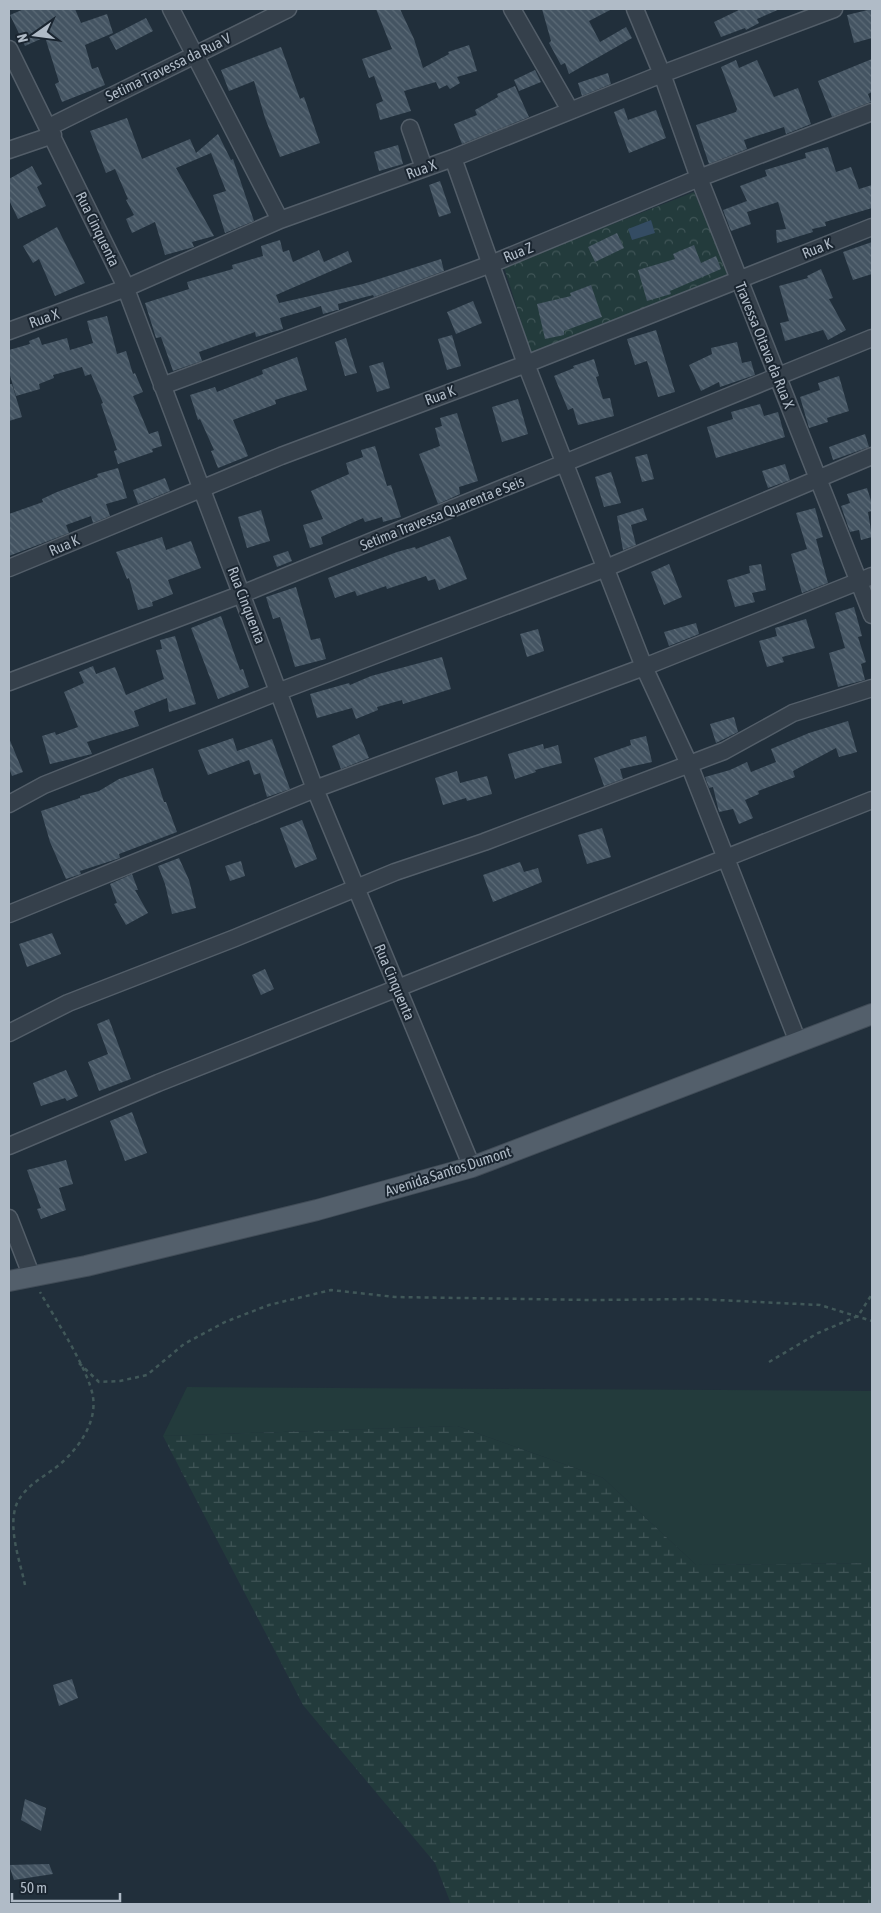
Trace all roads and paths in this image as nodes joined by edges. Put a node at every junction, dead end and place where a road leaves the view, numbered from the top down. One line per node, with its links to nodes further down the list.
1 (171, 9): 8 (street)
2 (288, 9): 8 (street, Setima Travessa da Rua V)
3 (512, 9): 10 (street)
4 (834, 9): 6 (street, Rua X)
5 (637, 10): 9 (street, Travessa Oitava da Rua X)
6 (817, 12): 9 (street, Rua X)
7 (9, 50): 13 (street, Rua Cinquenta)
8 (194, 54): 13 (street, Setima Travessa da Rua V); 18 (street)
9 (662, 74): 10 (street, Rua X); 17 (street, Travessa Oitava da Rua X)
10 (570, 110): 15 (street, Rua X)
11 (872, 112): 17 (street, Rua Z)
12 (410, 128): 16 (street)
13 (51, 131): 14 (street, Setima Travessa da Rua V); 22 (street, Rua Cinquenta)
14 (9, 150)
15 (453, 158): 16 (street, Rua X); 20 (street)
16 (424, 168): 18 (street, Rua X)
17 (699, 178): 20 (street, Rua Z); 21 (street, Travessa Oitava da Rua X)
18 (280, 220): 22 (street, Rua X)
19 (872, 227): 21 (street, Rua K)
20 (491, 264): 25 (street); 27 (street, Rua Z)
21 (739, 279): 25 (street, Rua K); 26 (street, Travessa Oitava da Rua X)
22 (126, 288): 23 (street, Rua X); 27 (street, Rua Cinquenta)
23 (9, 331)
24 (872, 338): 26 (street, Setima Travessa Quarenta e Seis)
25 (526, 364): 29 (street); 31 (street, Rua K)
26 (777, 375): 29 (street, Setima Travessa Quarenta e Seis); 30 (street, Travessa Oitava da Rua X)
27 (162, 386): 31 (street, Rua Cinquenta)
28 (872, 456): 30 (street)
29 (566, 463): 33 (street); 35 (street, Setima Travessa Quarenta e Seis)
30 (818, 478): 33 (street); 34 (street, Travessa Oitava da Rua X)
31 (202, 489): 32 (street, Rua K); 35 (street, Rua Cinquenta)
32 (9, 568)
33 (606, 568): 37 (street); 40 (street)
34 (866, 578): 36 (street, Travessa Oitava da Rua X); 37 (street)
35 (242, 594): 38 (street, Setima Travessa Quarenta e Seis); 40 (street, Rua Cinquenta)
36 (872, 615)
37 (644, 667): 41 (street); 42 (street)
38 (9, 682)
39 (872, 688): 41 (street)
40 (280, 691): 42 (street, Rua Cinquenta); 44 (street)
41 (689, 764): 45 (street); 46 (street)
42 (315, 789): 46 (street, Rua Cinquenta); 47 (street)
43 (872, 800): 45 (street)
44 (9, 804)
45 (726, 858): 48 (street); 51 (street)
46 (356, 889): 48 (street, Rua Cinquenta); 50 (street)
47 (9, 914)
48 (398, 988): 52 (street); 53 (street, Rua Cinquenta)
49 (872, 1014): 51 (main road, Avenida Santos Dumont)
50 (9, 1033)
51 (798, 1042): 53 (main road, Avenida Santos Dumont)
52 (9, 1146)
53 (472, 1167): 55 (main road, Avenida Santos Dumont)
54 (9, 1218): 55 (street)
55 (32, 1277): 56 (main road, Avenida Santos Dumont); 61 (path)
56 (9, 1281)
57 (872, 1294): 58 (path)
58 (858, 1316): 59 (path); 60 (path); 61 (path)
59 (872, 1320)
60 (769, 1362)
61 (79, 1363): 62 (path)
62 (25, 1585)

